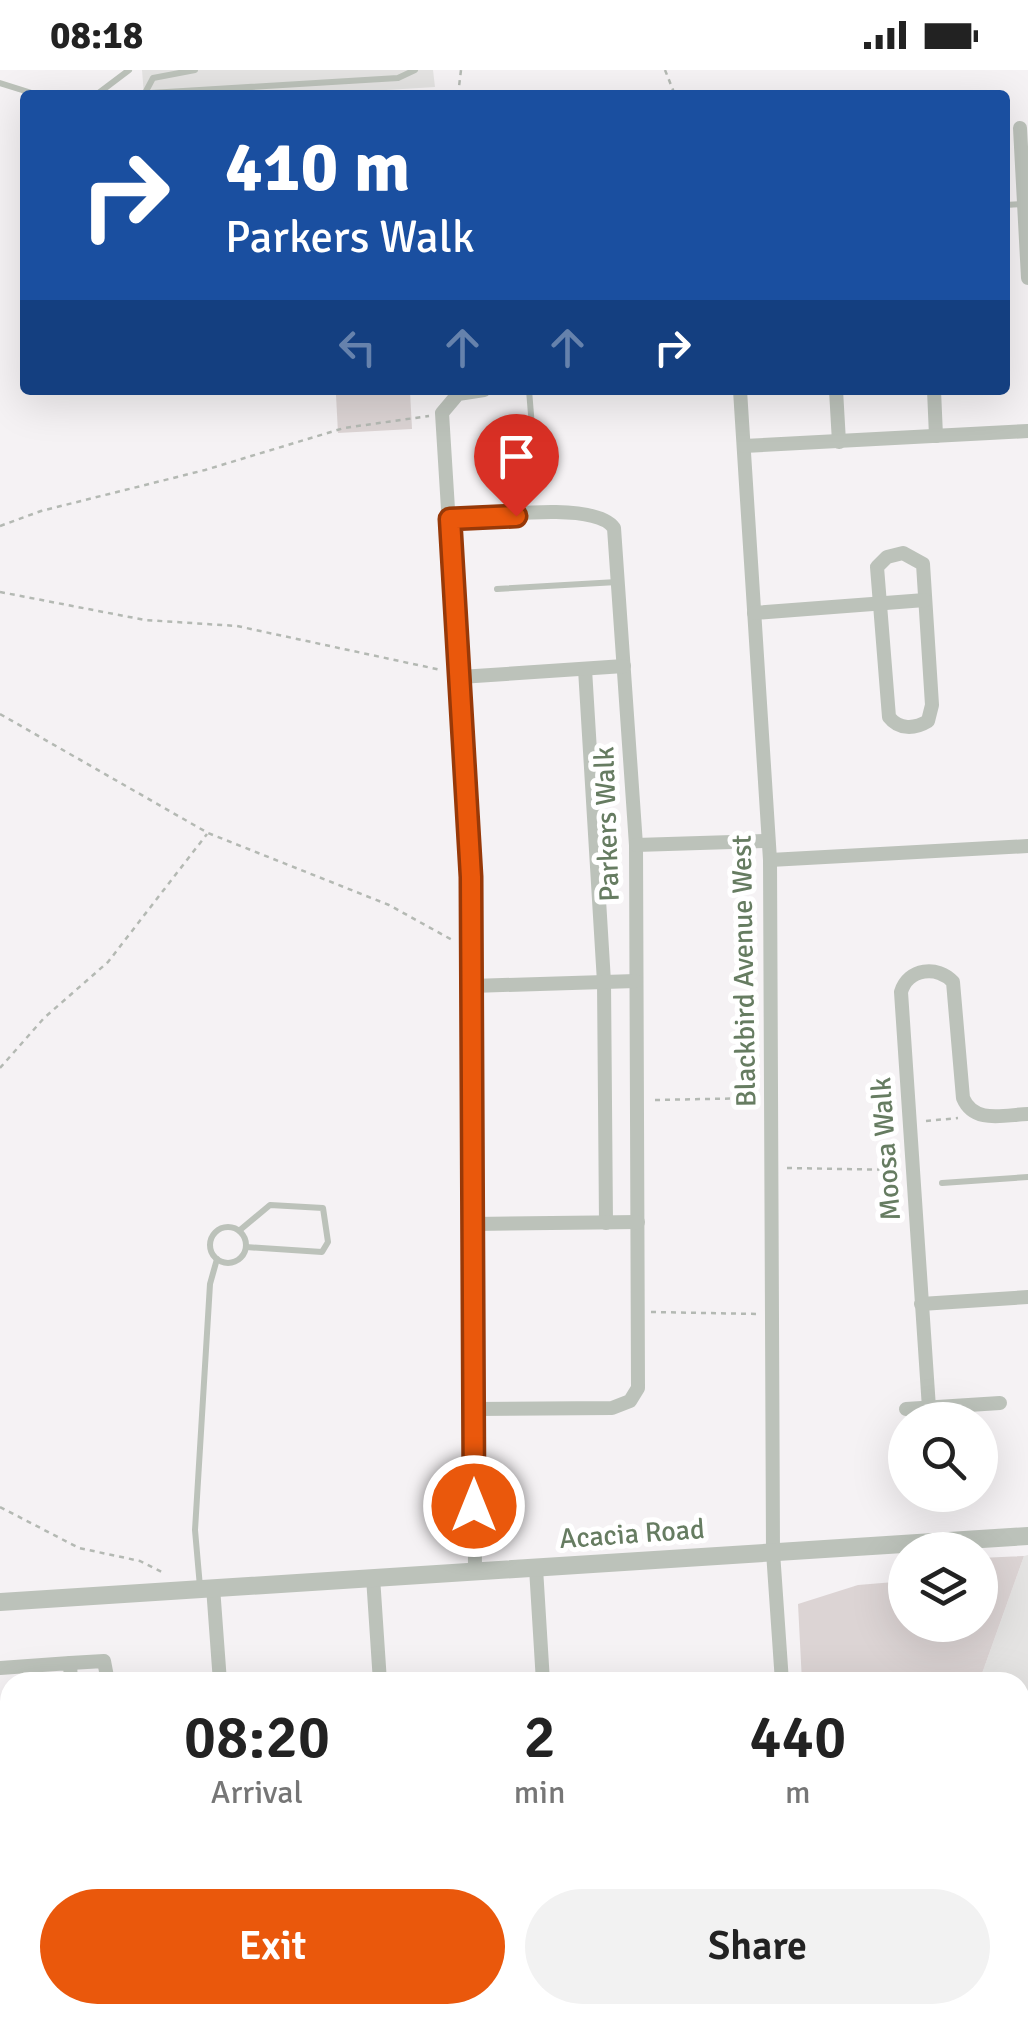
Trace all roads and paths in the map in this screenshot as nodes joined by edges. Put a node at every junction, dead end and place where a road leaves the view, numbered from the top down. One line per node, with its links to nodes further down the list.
1 (129, 70): 5 (lane)
2 (195, 70): 4 (lane)
3 (414, 70): 6 (lane)
4 (153, 74)
5 (103, 90)
6 (208, 90)
7 (1018, 128): 8 (street)
8 (1023, 204): 9 (lane); 10 (street)
9 (1010, 205)
10 (1028, 278)
11 (460, 395): 16 (street)
12 (529, 395): 21 (lane)
13 (740, 395): 20 (street, Blackbird Avenue West)
14 (836, 395): 19 (street)
15 (934, 395): 18 (street)
16 (442, 414): 22 (street); 23 (path)
17 (1028, 432): 18 (street)
18 (936, 436): 19 (street)
19 (839, 442): 20 (street)
20 (744, 446): 29 (street, Blackbird Avenue West)
21 (536, 488)
22 (450, 519): 24 (street, Parkers Walk); 32 (street)
23 (0, 526)
24 (619, 582): 25 (lane); 30 (street, Parkers Walk)
25 (497, 589)
26 (0, 592): 32 (path)
27 (925, 600): 28 (street); 28 (street); 28 (street)
28 (876, 604): 29 (street)
29 (754, 612): 35 (street, Blackbird Avenue West)
30 (624, 666): 31 (street); 36 (street, Parkers Walk)
31 (585, 669): 32 (street); 41 (street, Parkers Walk)
32 (460, 677): 39 (street)
33 (0, 714): 34 (path)
34 (208, 833): 39 (path); 43 (path)
35 (768, 841): 36 (street); 38 (street, Blackbird Avenue West)
36 (636, 845): 40 (street, Parkers Walk)
37 (1028, 846): 38 (street)
38 (770, 860): 67 (street, Blackbird Avenue West)
39 (472, 949): 42 (street)
40 (636, 981): 41 (street); 45 (street, Parkers Walk)
41 (604, 982): 42 (street); 54 (street, Parkers Walk)
42 (472, 986): 55 (street)
43 (0, 1068)
44 (758, 1098): 45 (path)
45 (637, 1100): 53 (street, Parkers Walk)
46 (974, 1114): 47 (street); 48 (path); 48 (street, Moosa Walk)
47 (1028, 1114)
48 (910, 1123): 50 (street, Moosa Walk)
49 (780, 1168): 50 (path)
50 (913, 1170): 60 (street, Moosa Walk)
51 (1028, 1177): 52 (lane)
52 (942, 1183)
53 (638, 1222): 54 (street); 64 (street, Parkers Walk)
54 (606, 1223): 55 (street)
55 (473, 1224): 64 (street)
56 (240, 1230): 57 (lane); 57 (lane); 58 (lane)
57 (246, 1247): 58 (lane)
58 (217, 1259): 72 (lane)
59 (1028, 1297): 60 (street)
60 (922, 1304): 63 (street, Moosa Walk)
61 (647, 1312): 62 (path)
62 (760, 1314)
63 (929, 1402)
64 (474, 1409): 69 (street)
65 (0, 1507): 70 (path)
66 (1028, 1536): 67 (street, Acacia Road)
67 (772, 1552): 68 (street, Acacia Road); 81 (street, Blackbird Avenue West)
68 (536, 1568): 69 (street, Acacia Road); 80 (street)
69 (475, 1571): 71 (street, Acacia Road)
70 (167, 1577)
71 (374, 1577): 72 (street, Acacia Road); 79 (street)
72 (207, 1588): 73 (street, Acacia Road); 78 (street)
73 (0, 1602)
74 (70, 1663): 75 (street); 76 (street); 77 (street)
75 (0, 1668)
76 (70, 1672)
77 (106, 1672)
78 (219, 1672)
79 (379, 1672)
80 (542, 1672)
81 (781, 1672)

